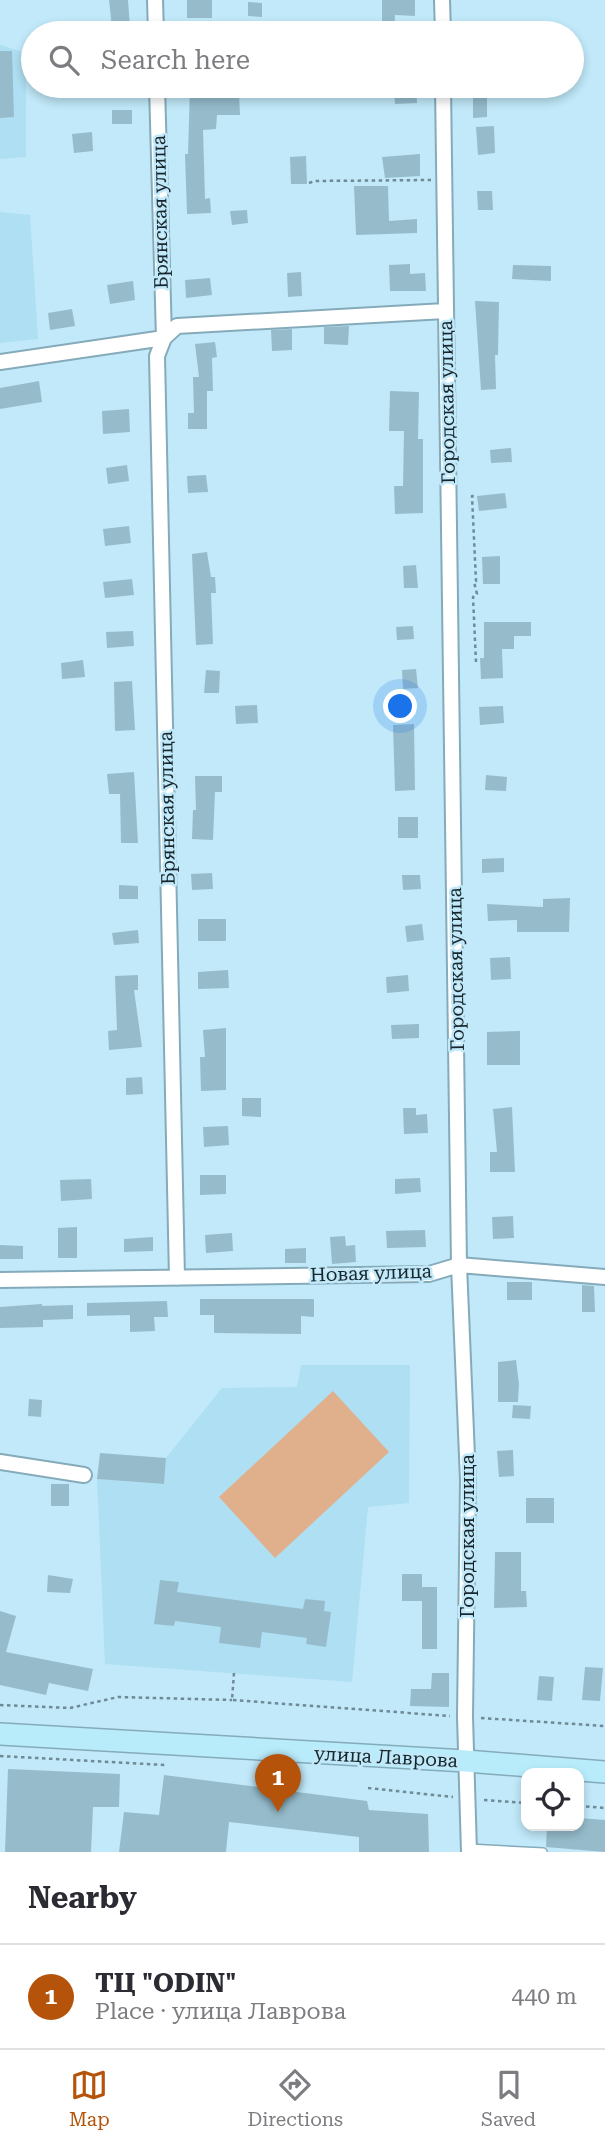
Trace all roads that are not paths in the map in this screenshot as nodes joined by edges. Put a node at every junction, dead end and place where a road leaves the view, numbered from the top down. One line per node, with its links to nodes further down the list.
1 (155, 0): 3 (street)
2 (442, 0): 4 (street)
3 (156, 21)
4 (443, 21)
5 (157, 98): 8 (street, Брянская улица)
6 (443, 98): 7 (street, Городская улица)
7 (445, 311): 8 (street); 10 (street, Городская улица)
8 (163, 338): 9 (street); 11 (street, Брянская улица)
9 (0, 362)
10 (459, 1265): 11 (street, Новая улица); 12 (street, Новая улица); 17 (street, Городская улица)
11 (177, 1278): 13 (street, Новая улица)
12 (605, 1278)
13 (0, 1280)
14 (0, 1462): 15 (street)
15 (84, 1475)
16 (0, 1734): 17 (main road, улица Лаврова)
17 (466, 1761): 18 (main road, улица Лаврова); 19 (street, Городская улица)
18 (605, 1773)
19 (468, 1850): 20 (lane)
20 (540, 1852)

